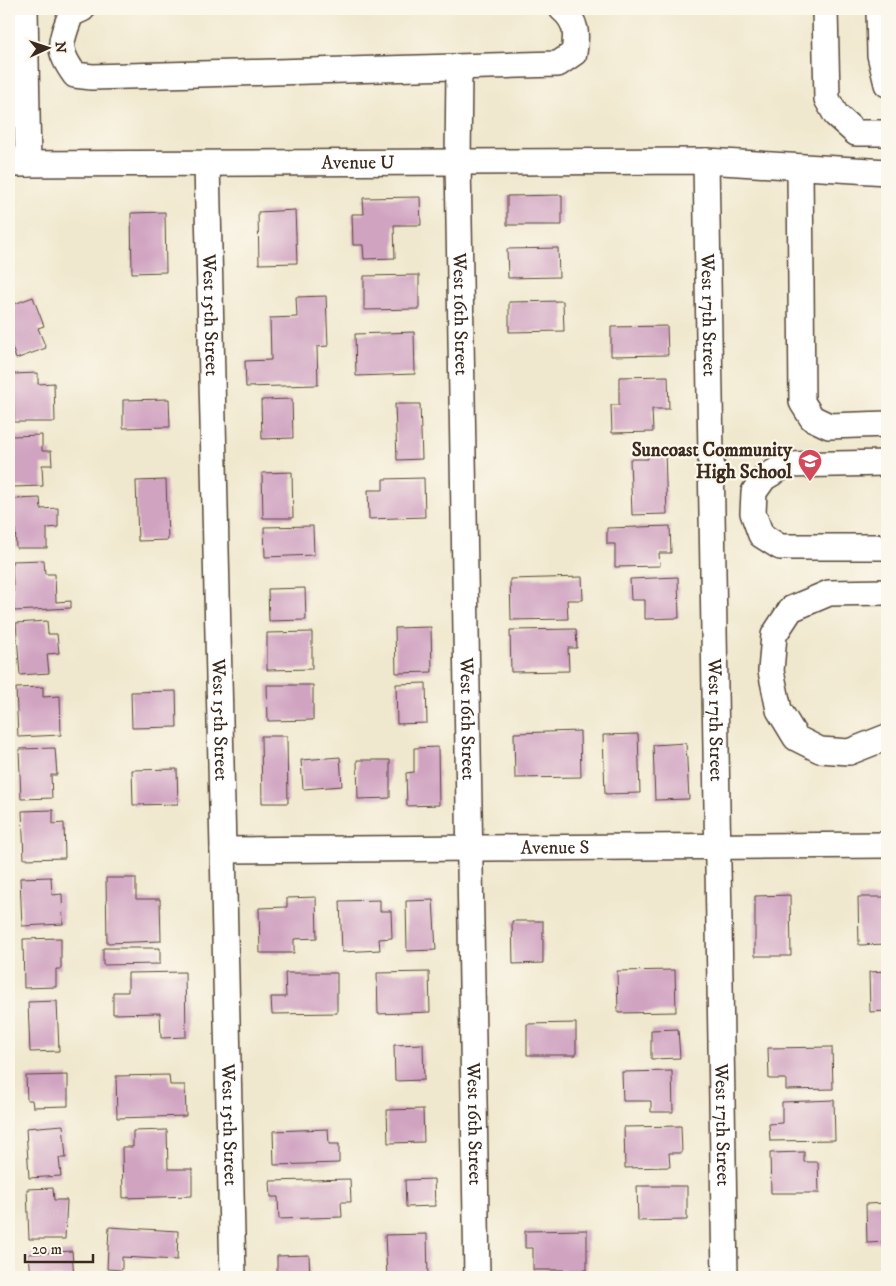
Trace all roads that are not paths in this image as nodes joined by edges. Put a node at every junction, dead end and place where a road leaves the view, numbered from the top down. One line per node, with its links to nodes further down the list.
1 (24, 9): 11 (street)
2 (82, 9): 6 (street)
3 (562, 9): 6 (street)
4 (825, 9): 8 (street)
5 (879, 9): 7 (street)
6 (459, 68): 10 (street, West 16th Street)
7 (887, 84)
8 (887, 133)
9 (706, 161): 10 (street, Avenue U); 13 (street, Avenue U); 21 (street, West 17th Street)
10 (458, 162): 12 (street, Avenue U); 22 (street, West 16th Street)
11 (18, 164): 12 (street, Avenue U)
12 (207, 164): 23 (street, West 15th Street)
13 (800, 167): 14 (street, Avenue U); 15 (street)
14 (887, 172)
15 (887, 424)
16 (887, 463): 17 (street)
17 (887, 547)
18 (887, 592): 19 (street)
19 (887, 737)
20 (887, 845): 21 (street, Avenue S)
21 (717, 846): 22 (street, Avenue S); 26 (street, West 17th Street)
22 (470, 848): 23 (street, Avenue S); 25 (street, West 16th Street)
23 (223, 850): 24 (street, West 15th Street)
24 (233, 1277)
25 (477, 1277)
26 (725, 1277)

